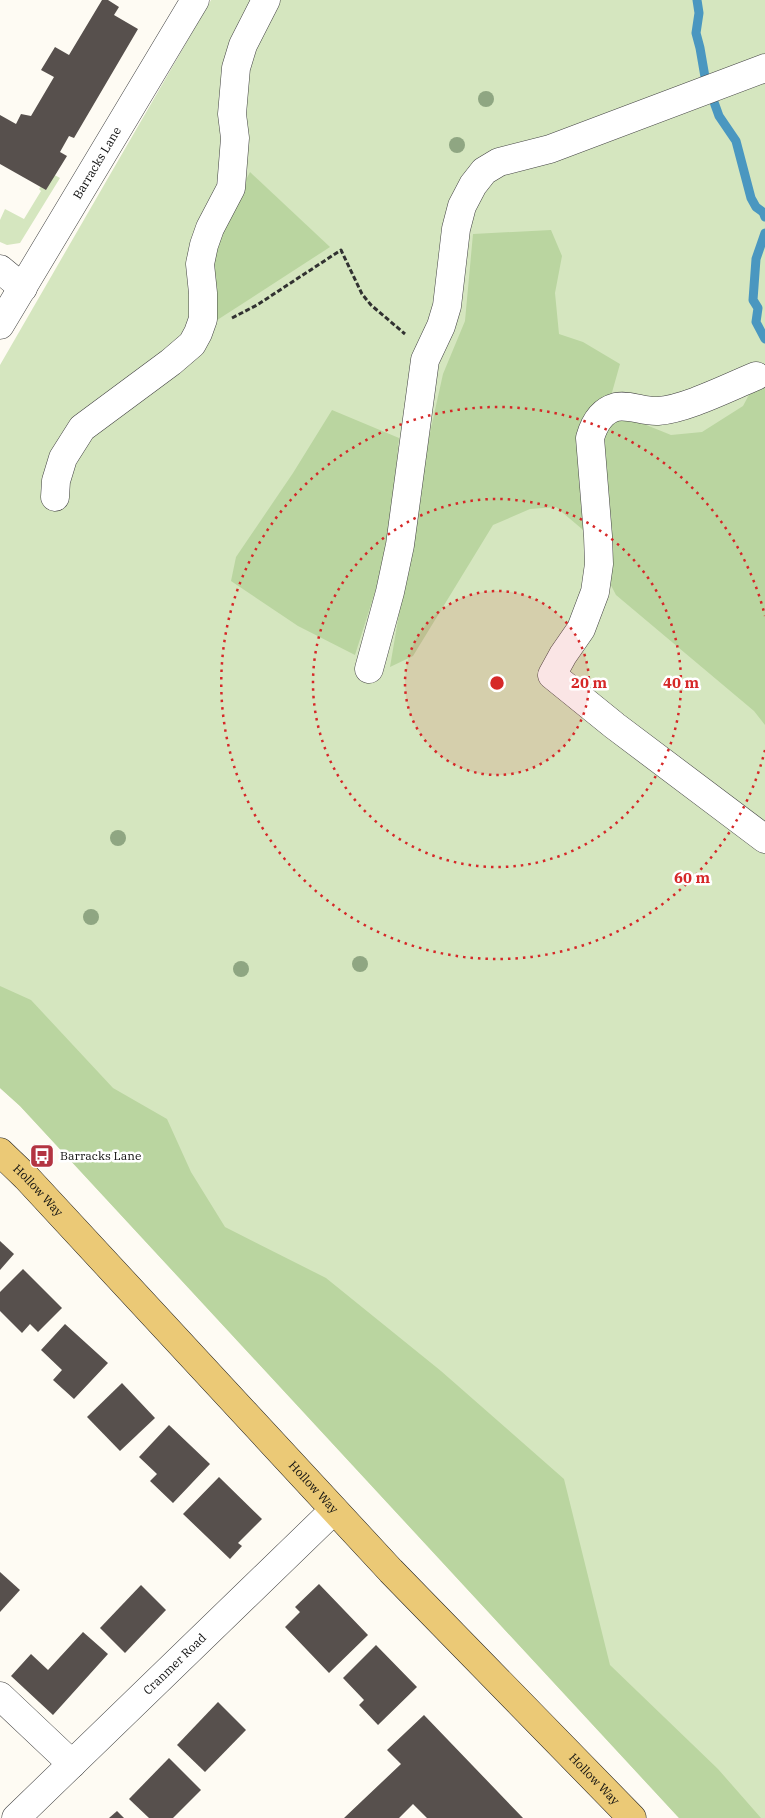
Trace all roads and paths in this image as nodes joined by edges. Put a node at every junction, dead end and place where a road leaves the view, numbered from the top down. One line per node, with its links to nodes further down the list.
1 (195, 0): 5 (street, Barracks Lane)
2 (266, 0): 7 (street)
3 (765, 68): 8 (street)
4 (0, 269): 5 (street)
5 (23, 288): 6 (street, Barracks Lane)
6 (0, 325)
7 (198, 333): 8 (path); 10 (street)
8 (425, 360): 11 (street)
9 (756, 376): 12 (street)
10 (55, 498)
11 (369, 669)
12 (765, 839)
13 (0, 1152): 14 (main road, Hollow Way)
14 (334, 1510): 16 (street, Cranmer Road); 18 (main road, Hollow Way)
15 (0, 1696): 16 (street)
16 (72, 1764): 17 (street, Cranmer Road)
17 (16, 1818)
18 (632, 1818)

